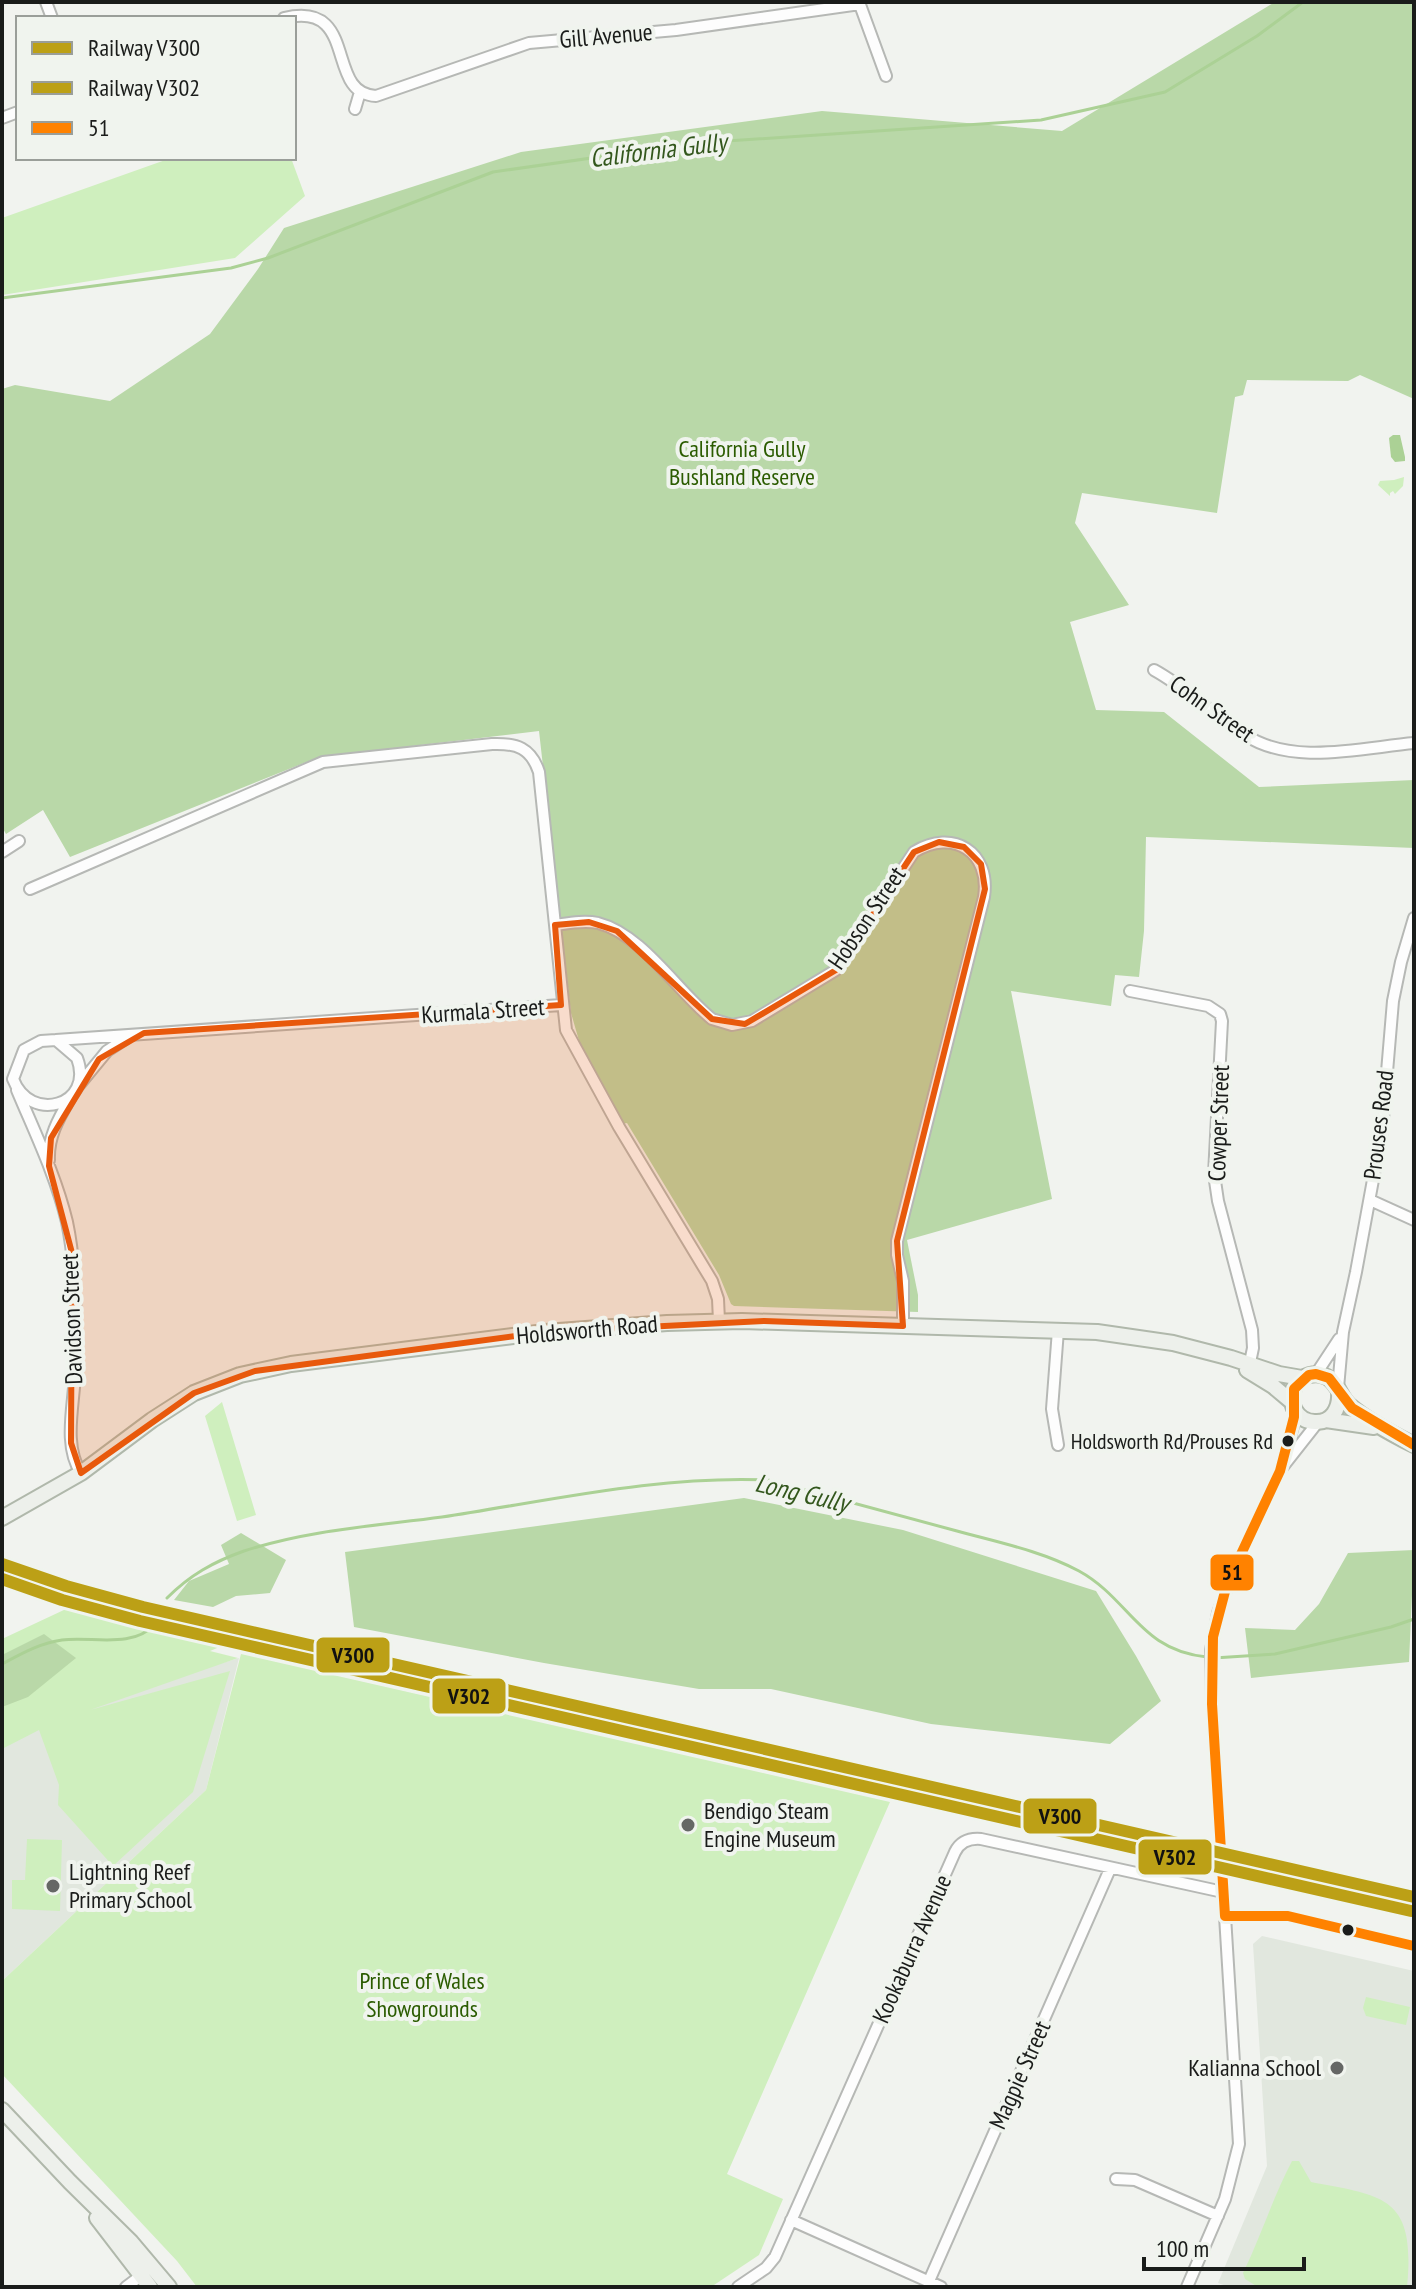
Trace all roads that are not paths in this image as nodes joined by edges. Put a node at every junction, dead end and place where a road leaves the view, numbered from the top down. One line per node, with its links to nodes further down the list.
1 (859, 3): 3 (street); 4 (street, Gill Avenue)
2 (296, 16): 4 (street)
3 (886, 76)
4 (360, 92): 5 (street)
5 (355, 109)
6 (1154, 670): 7 (street, Cohn Street)
7 (1414, 743)
8 (19, 841): 9 (street)
9 (2, 852)
10 (30, 889): 12 (street)
11 (1414, 918): 20 (street, Prouses Road)
12 (555, 925): 14 (street); 23 (street, Hobson Street)
13 (1130, 991): 26 (street, Cowper Street)
14 (561, 1005): 15 (street, Kurmala Street); 22 (street, Kurmala Street)
15 (144, 1033): 16 (street, Kurmala Street); 18 (street, Kurmala Street)
16 (56, 1040): 17 (street); 18 (street)
17 (17, 1090): 18 (street); 19 (street, Davidson Street)
18 (75, 1090): 19 (street, Davidson Street)
19 (49, 1166): 35 (street, Davidson Street)
20 (1370, 1200): 21 (street); 25 (street, Prouses Road)
21 (1414, 1220)
22 (719, 1321): 23 (main road, Holdsworth Road); 35 (main road, Holdsworth Road)
23 (903, 1326): 24 (main road, Holdsworth Road)
24 (1058, 1330): 26 (main road, Holdsworth Road); 32 (street)
25 (1343, 1332): 27 (street, Prouses Road); 28 (street, Prouses Road)
26 (1249, 1367): 27 (main road, Holdsworth Road); 29 (main road, Holdsworth Road)
27 (1309, 1376): 28 (main road); 29 (main road)
28 (1339, 1391): 30 (main road); 31 (main road)
29 (1293, 1405): 30 (main road); 34 (street)
30 (1322, 1421): 31 (main road); 34 (street)
31 (1382, 1428): 33 (main road)
32 (1058, 1445)
33 (1414, 1445)
34 (1280, 1471): 38 (street)
35 (81, 1473): 36 (main road, Holdsworth Road)
36 (3, 1513)
37 (1110, 1869): 38 (street, Kookaburra Avenue); 44 (street, Kookaburra Avenue); 46 (street, Magpie Street)
38 (1223, 1892): 39 (street)
39 (1225, 1916): 40 (street); 43 (street)
40 (1414, 1946)
41 (2, 2110): 45 (main road)
42 (1116, 2179): 43 (street)
43 (1218, 2216): 50 (street)
44 (791, 2220): 46 (street); 48 (street, Kookaburra Avenue)
45 (152, 2280): 47 (street)
46 (929, 2281): 49 (street)
47 (126, 2287)
48 (738, 2287)
49 (941, 2287)
50 (1187, 2287)

